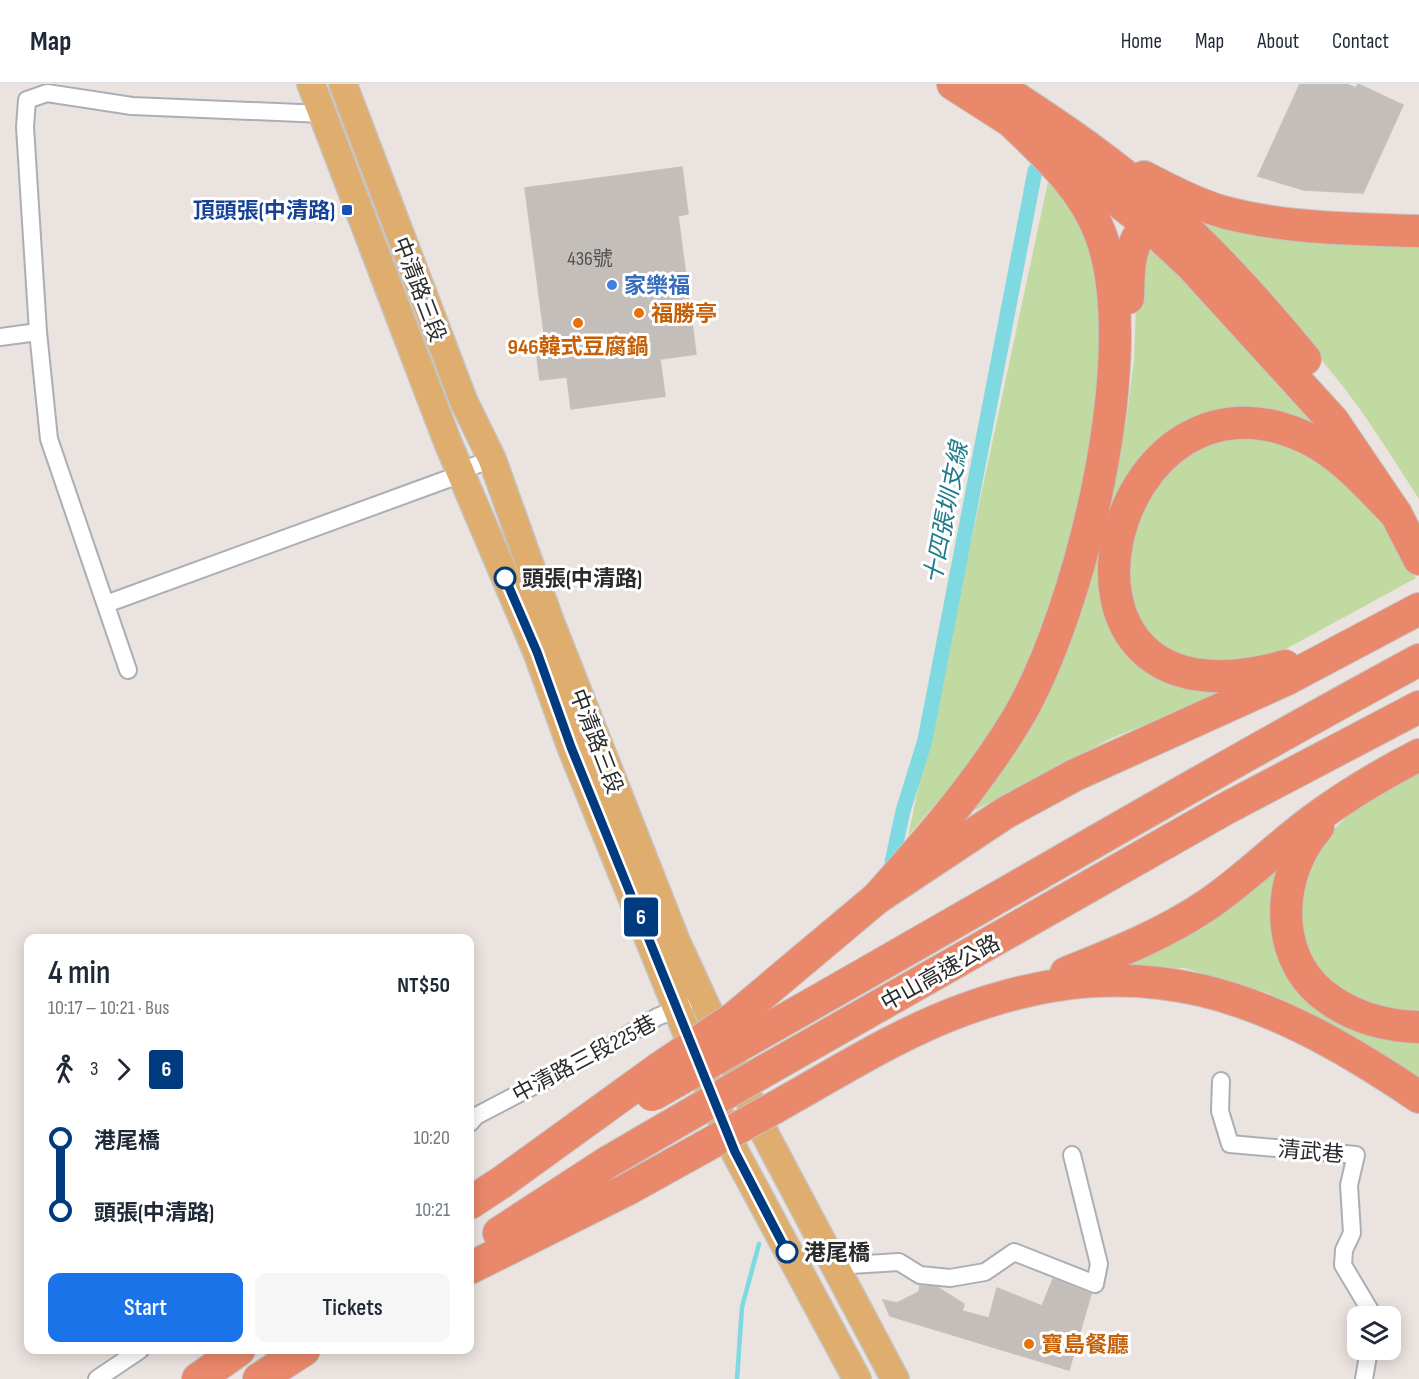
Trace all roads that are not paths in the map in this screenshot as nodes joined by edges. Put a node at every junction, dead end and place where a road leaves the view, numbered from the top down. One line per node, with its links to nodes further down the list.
1 (311, 84): 5 (main road, 中清路三段)
2 (343, 84): 12 (main road, 中清路三段)
3 (953, 84): 6 (highway)
4 (995, 84): 7 (highway)
5 (323, 114): 10 (street); 13 (main road, 中清路三段)
6 (1010, 120): 8 (highway); 14 (highway)
7 (1098, 154): 8 (highway); 9 (highway)
8 (1154, 215): 14 (highway); 15 (highway)
9 (1419, 231)
10 (38, 332): 11 (street); 17 (street)
11 (0, 337)
12 (492, 459): 13 (street); 27 (main road, 中清路三段)
13 (460, 471): 17 (street); 27 (main road, 中清路三段)
14 (1097, 483): 25 (highway)
15 (1407, 514): 16 (highway); 19 (highway)
16 (1419, 560)
17 (106, 604): 21 (street)
18 (1409, 614): 19 (highway)
19 (1338, 651): 25 (highway)
20 (1419, 660): 29 (highway, 中山高速公路)
21 (128, 670)
22 (1419, 707): 35 (highway, 中山高速公路, bridge)
23 (1419, 755): 24 (highway)
24 (1346, 797): 26 (highway); 28 (highway)
25 (877, 898): 29 (highway)
26 (1012, 994): 31 (highway); 36 (highway, bridge)
27 (690, 1004): 32 (street, 中清路三段225巷); 37 (main road, 中清路三段); 46 (main road, 中清路三段)
28 (1419, 1027)
29 (740, 1030): 34 (highway, 中山高速公路, bridge)
30 (1221, 1081): 38 (street, 清武巷)
31 (1419, 1097)
32 (474, 1118)
33 (1072, 1155): 37 (street)
34 (474, 1200)
35 (474, 1247)
36 (474, 1266)
37 (835, 1266): 47 (main road, 中清路三段)
38 (1368, 1306)
39 (134, 1354): 43 (street)
40 (233, 1354): 44 (highway)
41 (298, 1354): 45 (highway)
42 (1367, 1360): 48 (street)
43 (97, 1379)
44 (198, 1379)
45 (259, 1379)
46 (857, 1379)
47 (895, 1379)
48 (1364, 1379)

